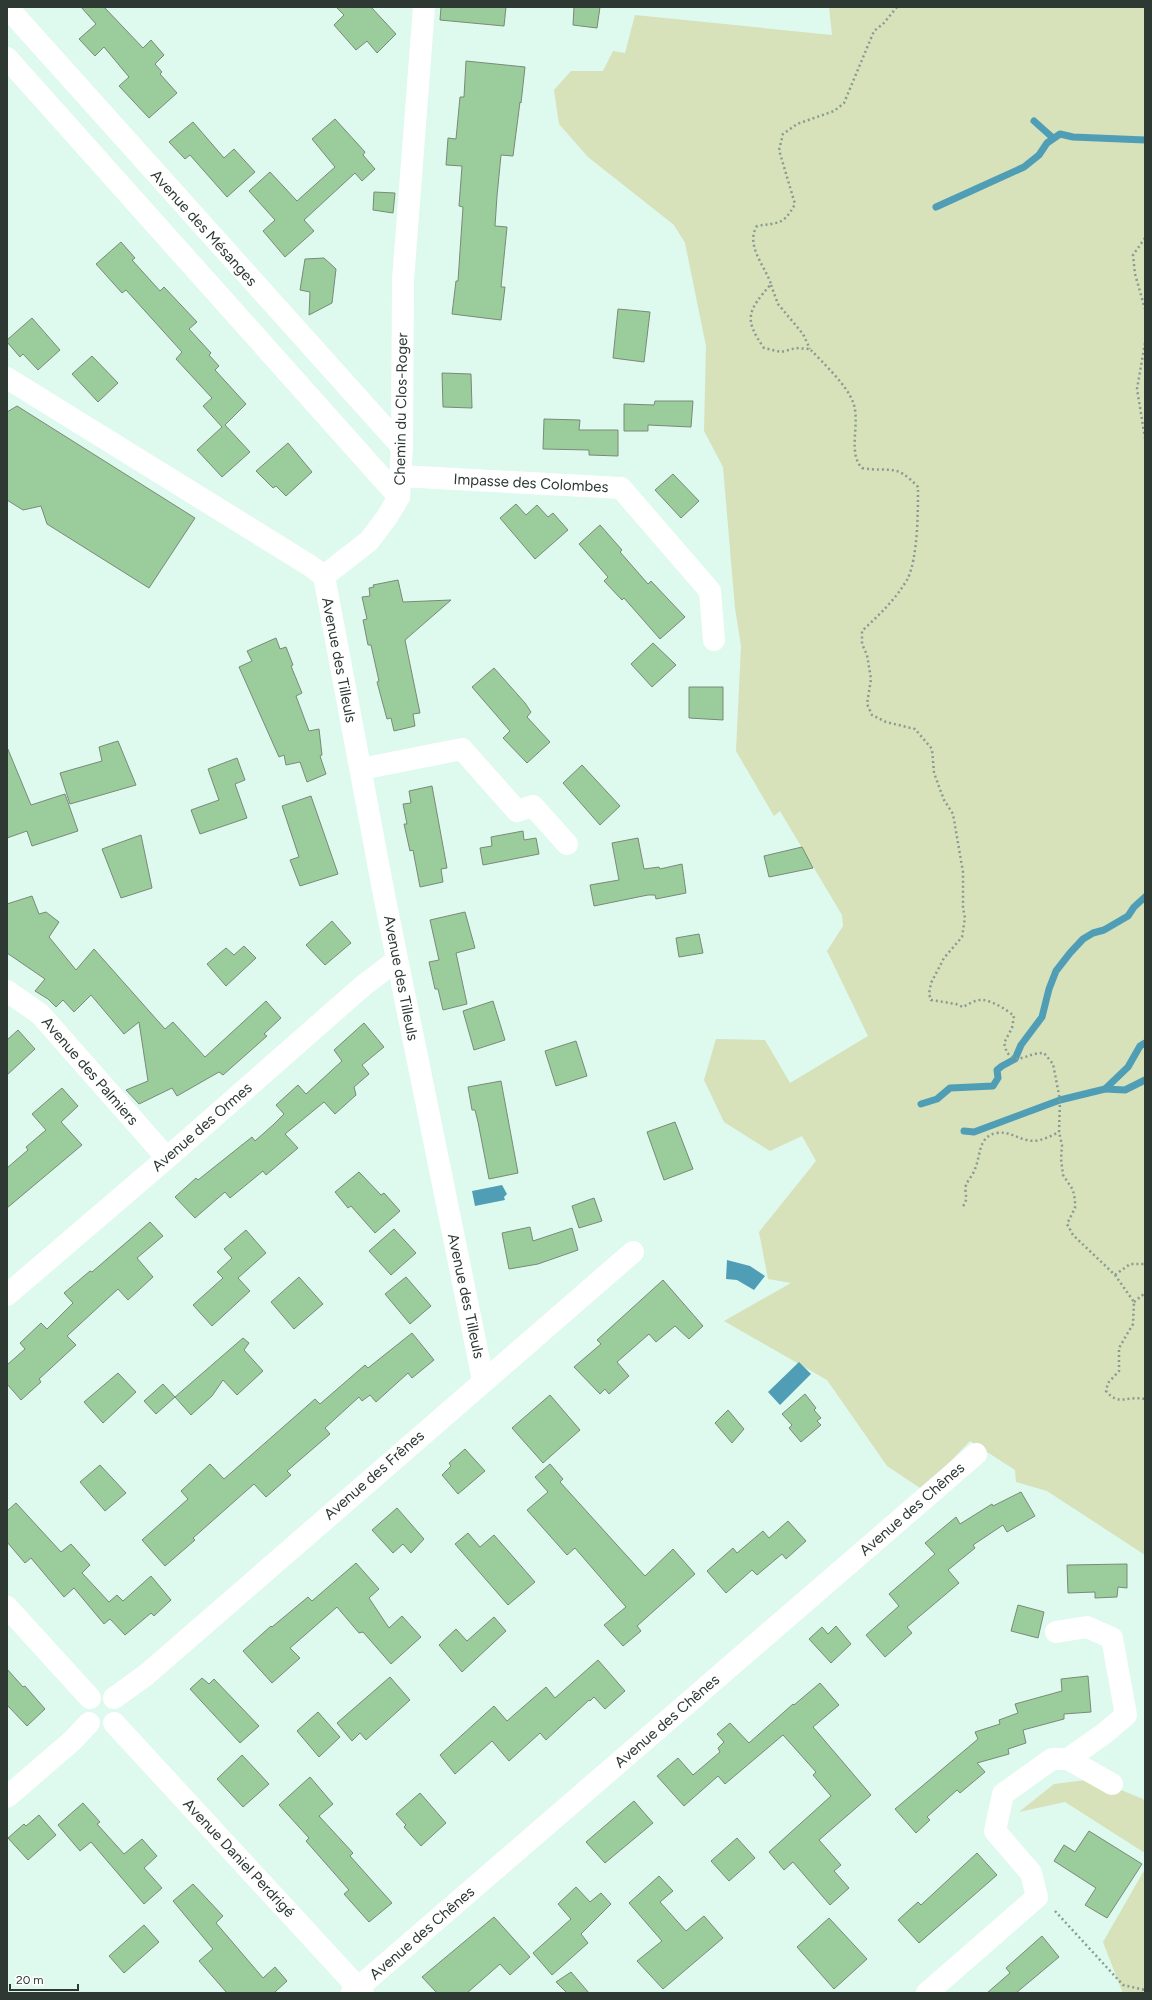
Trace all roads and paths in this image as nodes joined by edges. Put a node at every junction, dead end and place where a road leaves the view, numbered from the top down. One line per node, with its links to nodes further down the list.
1 (7, 7): 12 (street, Avenue des Mésanges)
2 (424, 7): 12 (street, Chemin du Clos-Roger)
3 (897, 7): 6 (path)
4 (7, 58): 13 (street)
5 (1145, 238): 7 (path)
6 (771, 284): 9 (path); 9 (path)
7 (1145, 309)
8 (1145, 344): 11 (path)
9 (810, 349): 20 (path)
10 (7, 378): 14 (street)
11 (1145, 438)
12 (402, 447): 13 (street, Chemin du Clos-Roger)
13 (399, 486): 14 (street, Chemin du Clos-Roger); 15 (street, Impasse des Colombes)
14 (324, 576): 16 (street, Avenue des Tilleuls)
15 (714, 640)
16 (361, 769): 17 (street); 18 (street, Avenue des Tilleuls)
17 (567, 844)
18 (397, 960): 21 (street, Avenue des Ormes); 29 (street, Avenue des Tilleuls)
19 (7, 991): 21 (street, Avenue des Palmiers)
20 (1059, 1132): 22 (path); 25 (path)
21 (167, 1158): 27 (street, Avenue des Ormes)
22 (963, 1206)
23 (633, 1252): 29 (street, Avenue des Frênes)
24 (1145, 1264): 25 (path)
25 (1115, 1275): 28 (path)
26 (1145, 1293): 28 (path)
27 (7, 1295)
28 (1134, 1302): 30 (path)
29 (483, 1380): 35 (street, Avenue des Frênes)
30 (1145, 1399)
31 (976, 1454): 43 (street, Avenue des Chênes)
32 (7, 1607): 34 (street)
33 (1056, 1632): 38 (street)
34 (90, 1698): 35 (street); 36 (street)
35 (114, 1698): 37 (street)
36 (89, 1723): 37 (street); 40 (street)
37 (114, 1723): 43 (street, Avenue Daniel Perdrigé)
38 (1068, 1759): 39 (street); 41 (street)
39 (1112, 1784)
40 (7, 1797)
41 (1037, 1897): 42 (path); 44 (street)
42 (1145, 1990)
43 (358, 1991)
44 (927, 1993)

